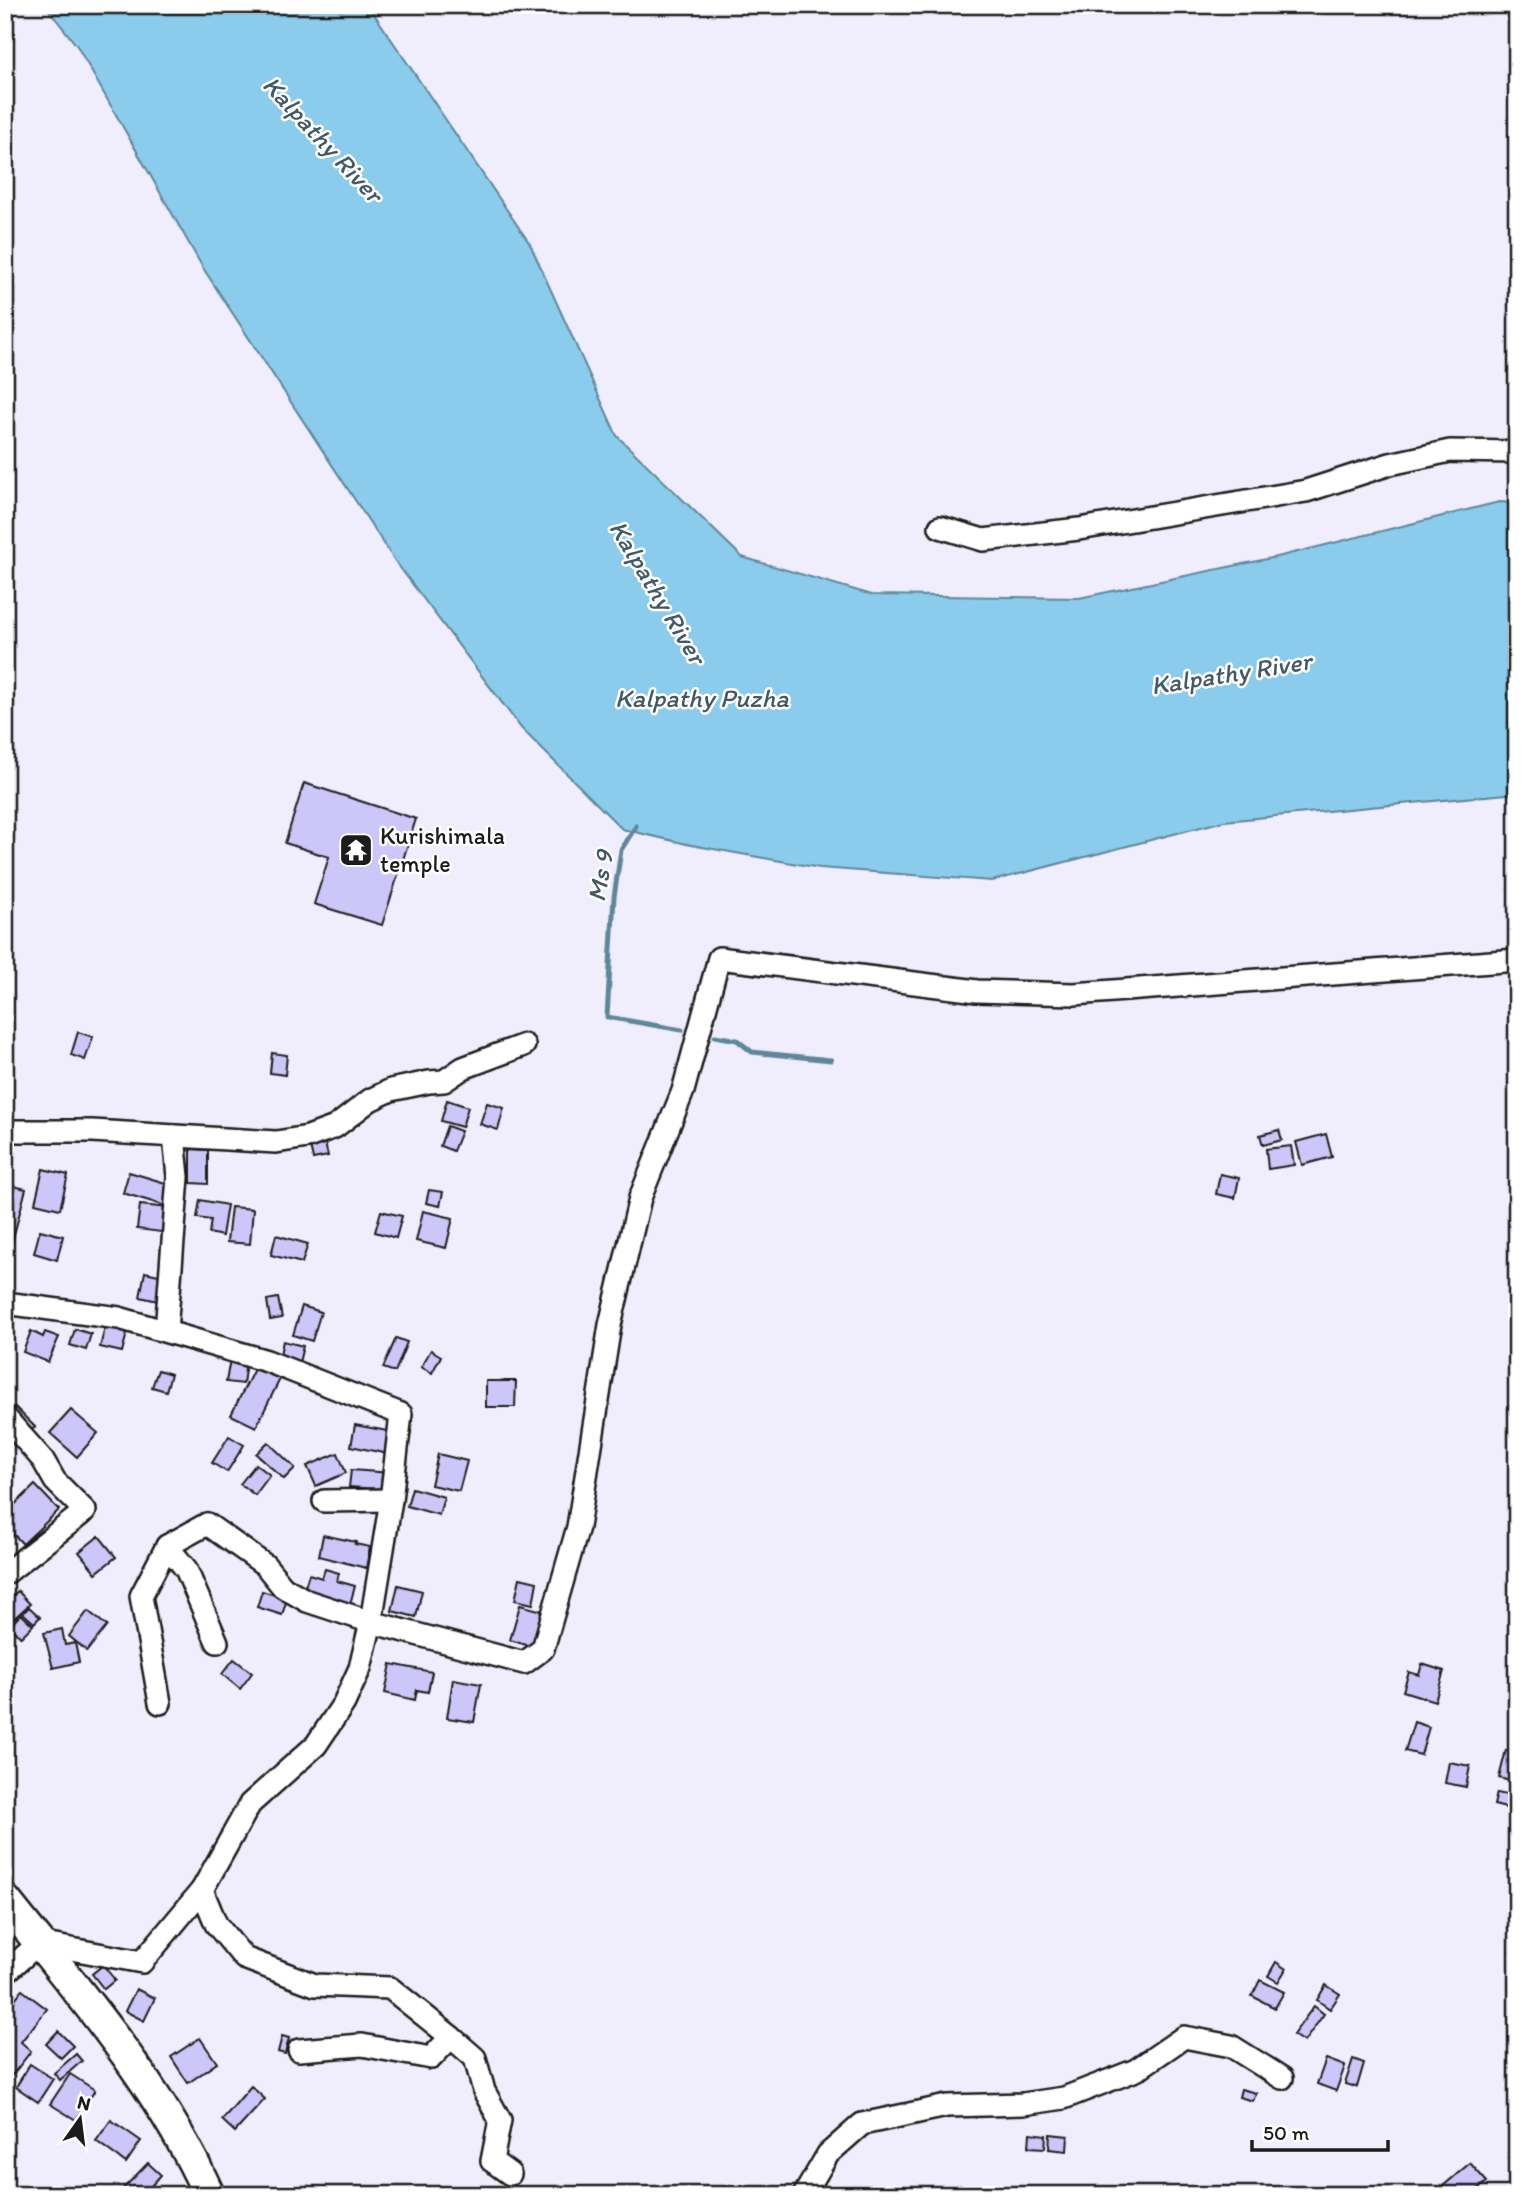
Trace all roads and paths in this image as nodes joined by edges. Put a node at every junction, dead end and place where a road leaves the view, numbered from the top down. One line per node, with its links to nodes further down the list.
1 (1517, 452): 2 (street)
2 (940, 527)
3 (1517, 960): 14 (street)
4 (524, 1045): 6 (street)
5 (5, 1131): 6 (street)
6 (174, 1136): 8 (street)
7 (5, 1303): 8 (street)
8 (166, 1331): 10 (street)
9 (5, 1417): 13 (street)
10 (391, 1500): 11 (street); 14 (street)
11 (324, 1501)
12 (167, 1546): 14 (street); 15 (street); 16 (street)
13 (5, 1574)
14 (370, 1622): 17 (street)
15 (217, 1642)
16 (160, 1703)
17 (202, 1890): 19 (street); 21 (street)
18 (5, 1900): 19 (main road)
19 (39, 1943): 20 (street); 25 (main road)
20 (5, 1973)
21 (451, 2037): 22 (street); 24 (street)
22 (299, 2050)
23 (1282, 2078): 26 (street)
24 (510, 2174)
25 (209, 2195)
26 (804, 2195)

